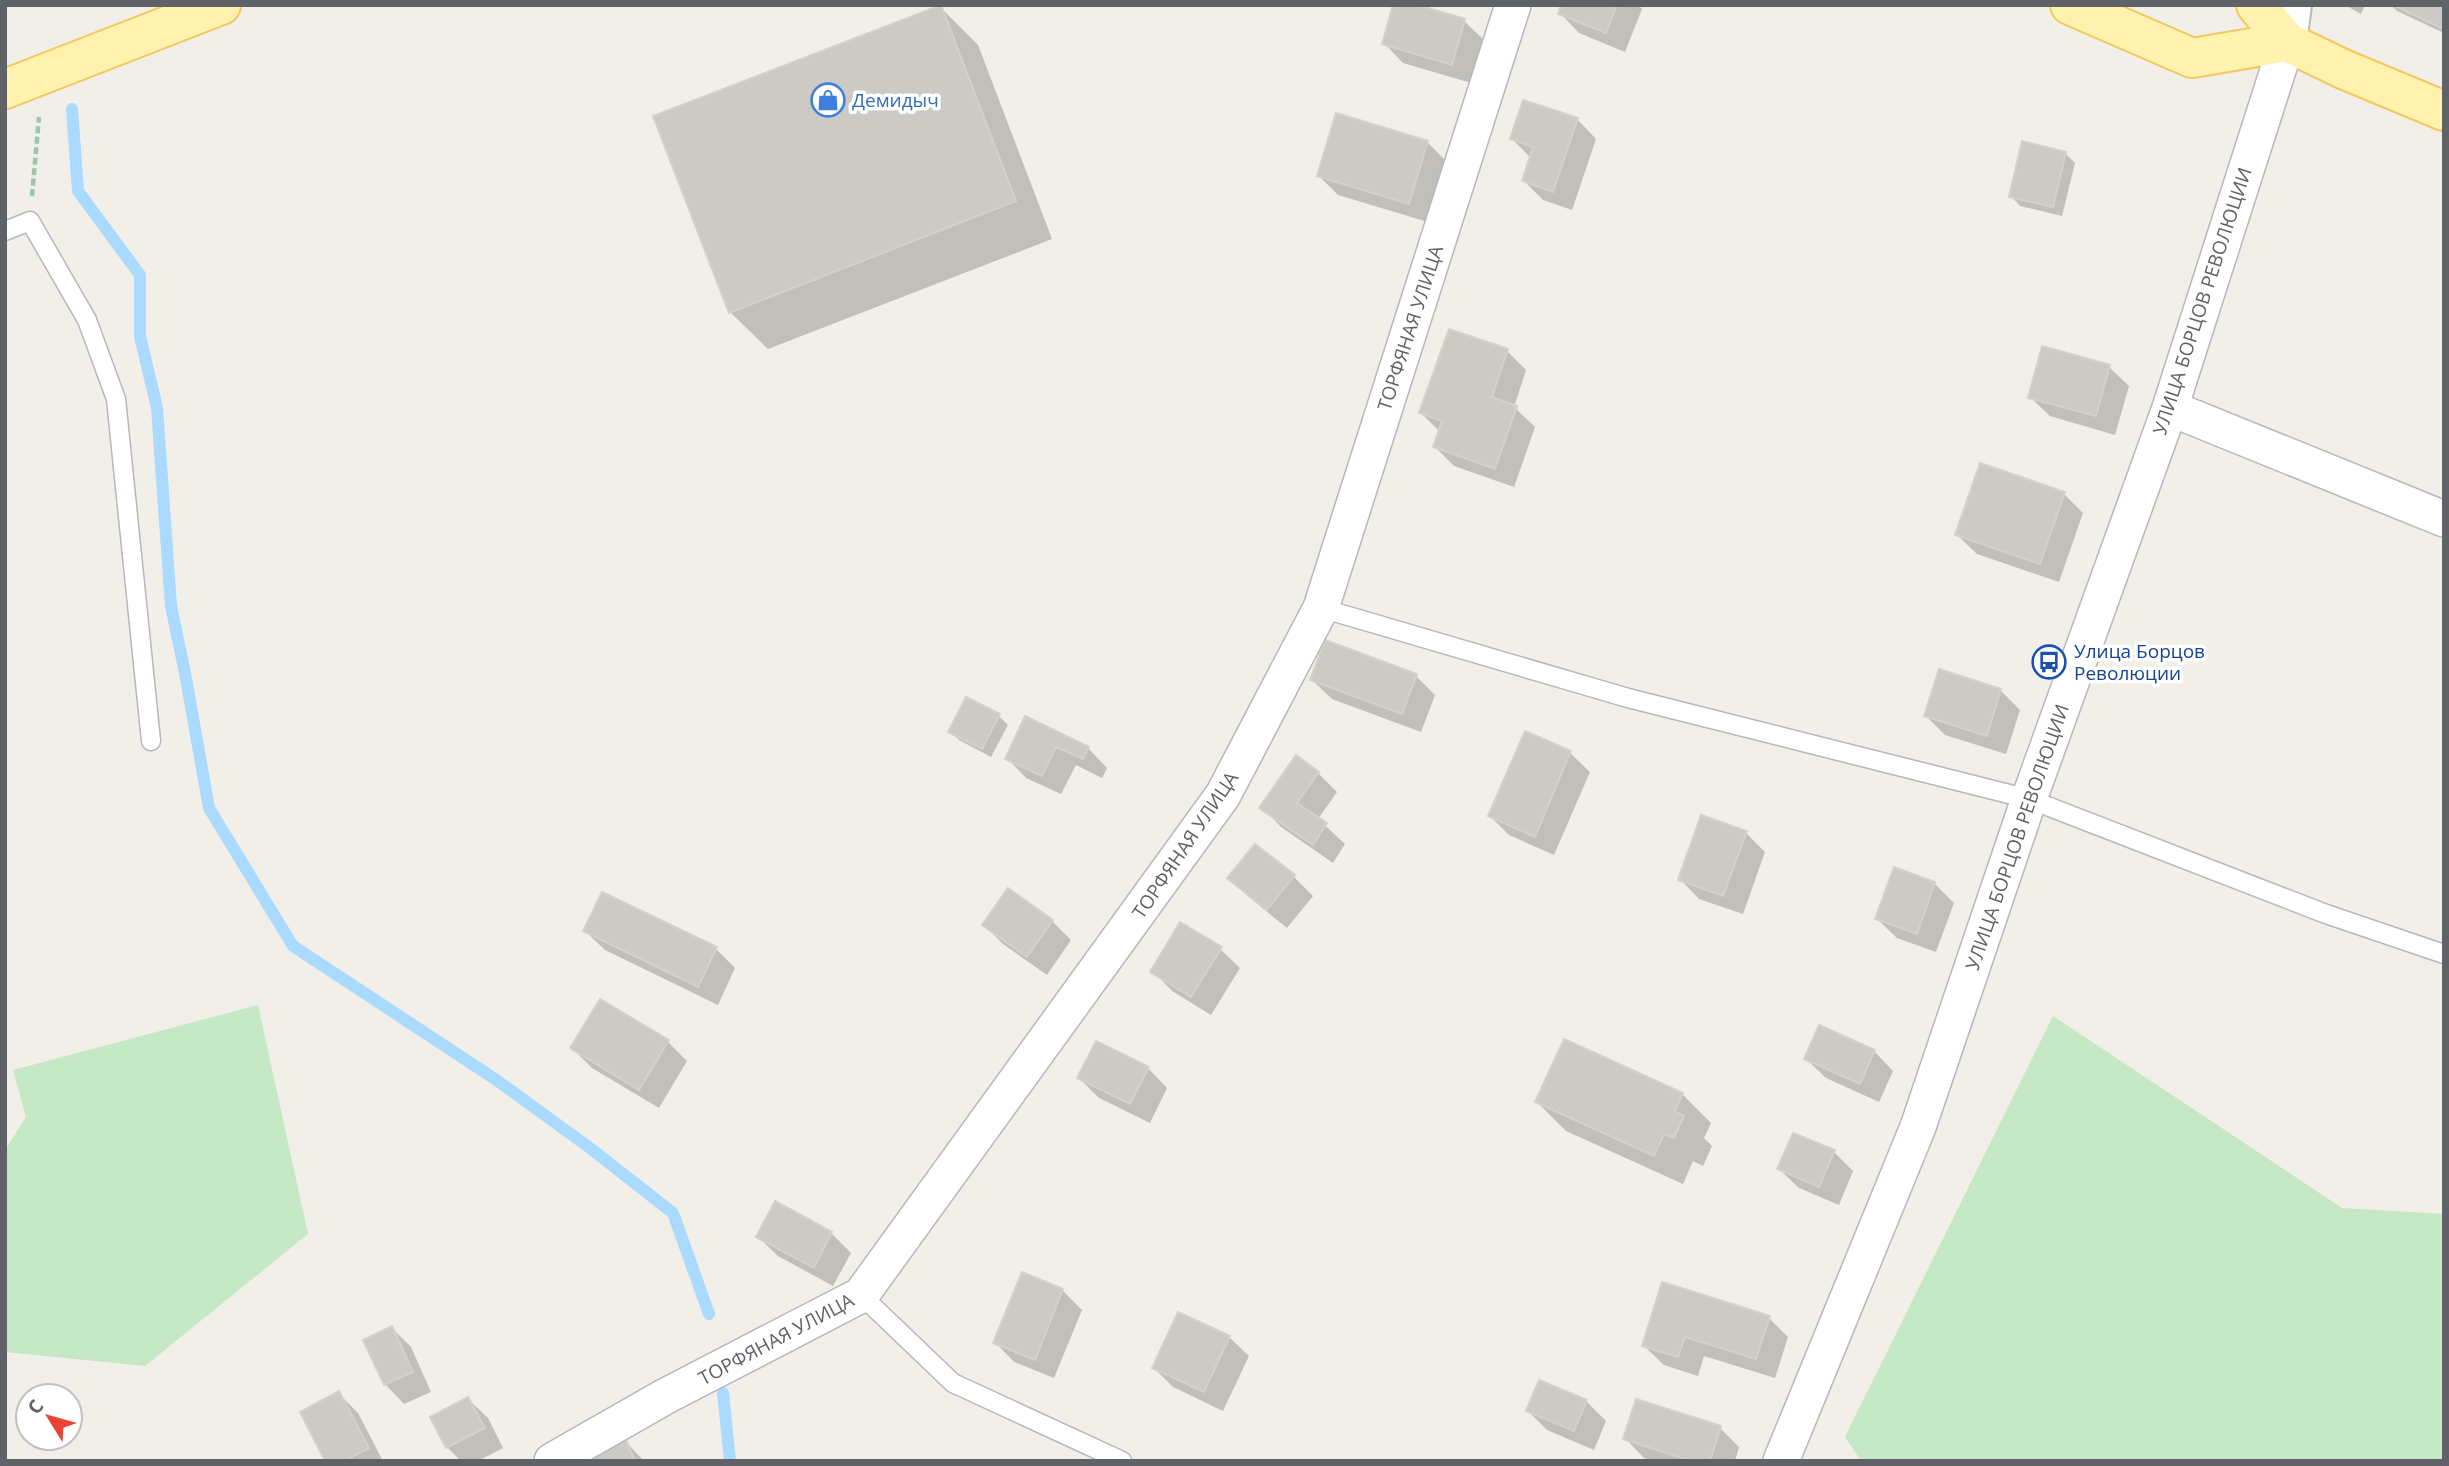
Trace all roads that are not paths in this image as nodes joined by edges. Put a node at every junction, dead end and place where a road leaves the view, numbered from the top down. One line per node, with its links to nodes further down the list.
1 (221, 5): 6 (main road)
2 (1513, 5): 11 (street, ТОРФЯНАЯ УЛИЦА)
3 (2070, 5): 5 (main road)
4 (2256, 5): 5 (main road)
5 (2290, 24): 7 (main road); 9 (street, УЛИЦА БОРЦОВ РЕВОЛЮЦИИ)
6 (5, 89)
7 (2444, 111)
8 (5, 231): 12 (lane)
9 (2170, 408): 10 (street); 13 (street, УЛИЦА БОРЦОВ РЕВОЛЮЦИИ)
10 (2444, 520)
11 (1321, 608): 13 (lane); 15 (street, ТОРФЯНАЯ УЛИЦА)
12 (151, 741)
13 (2029, 799): 14 (lane); 18 (street, УЛИЦА БОРЦОВ РЕВОЛЮЦИИ)
14 (2444, 954)
15 (861, 1295): 16 (street, ТОРФЯНАЯ УЛИЦА); 17 (lane)
16 (552, 1461)
17 (1122, 1461)
18 (1781, 1461)

